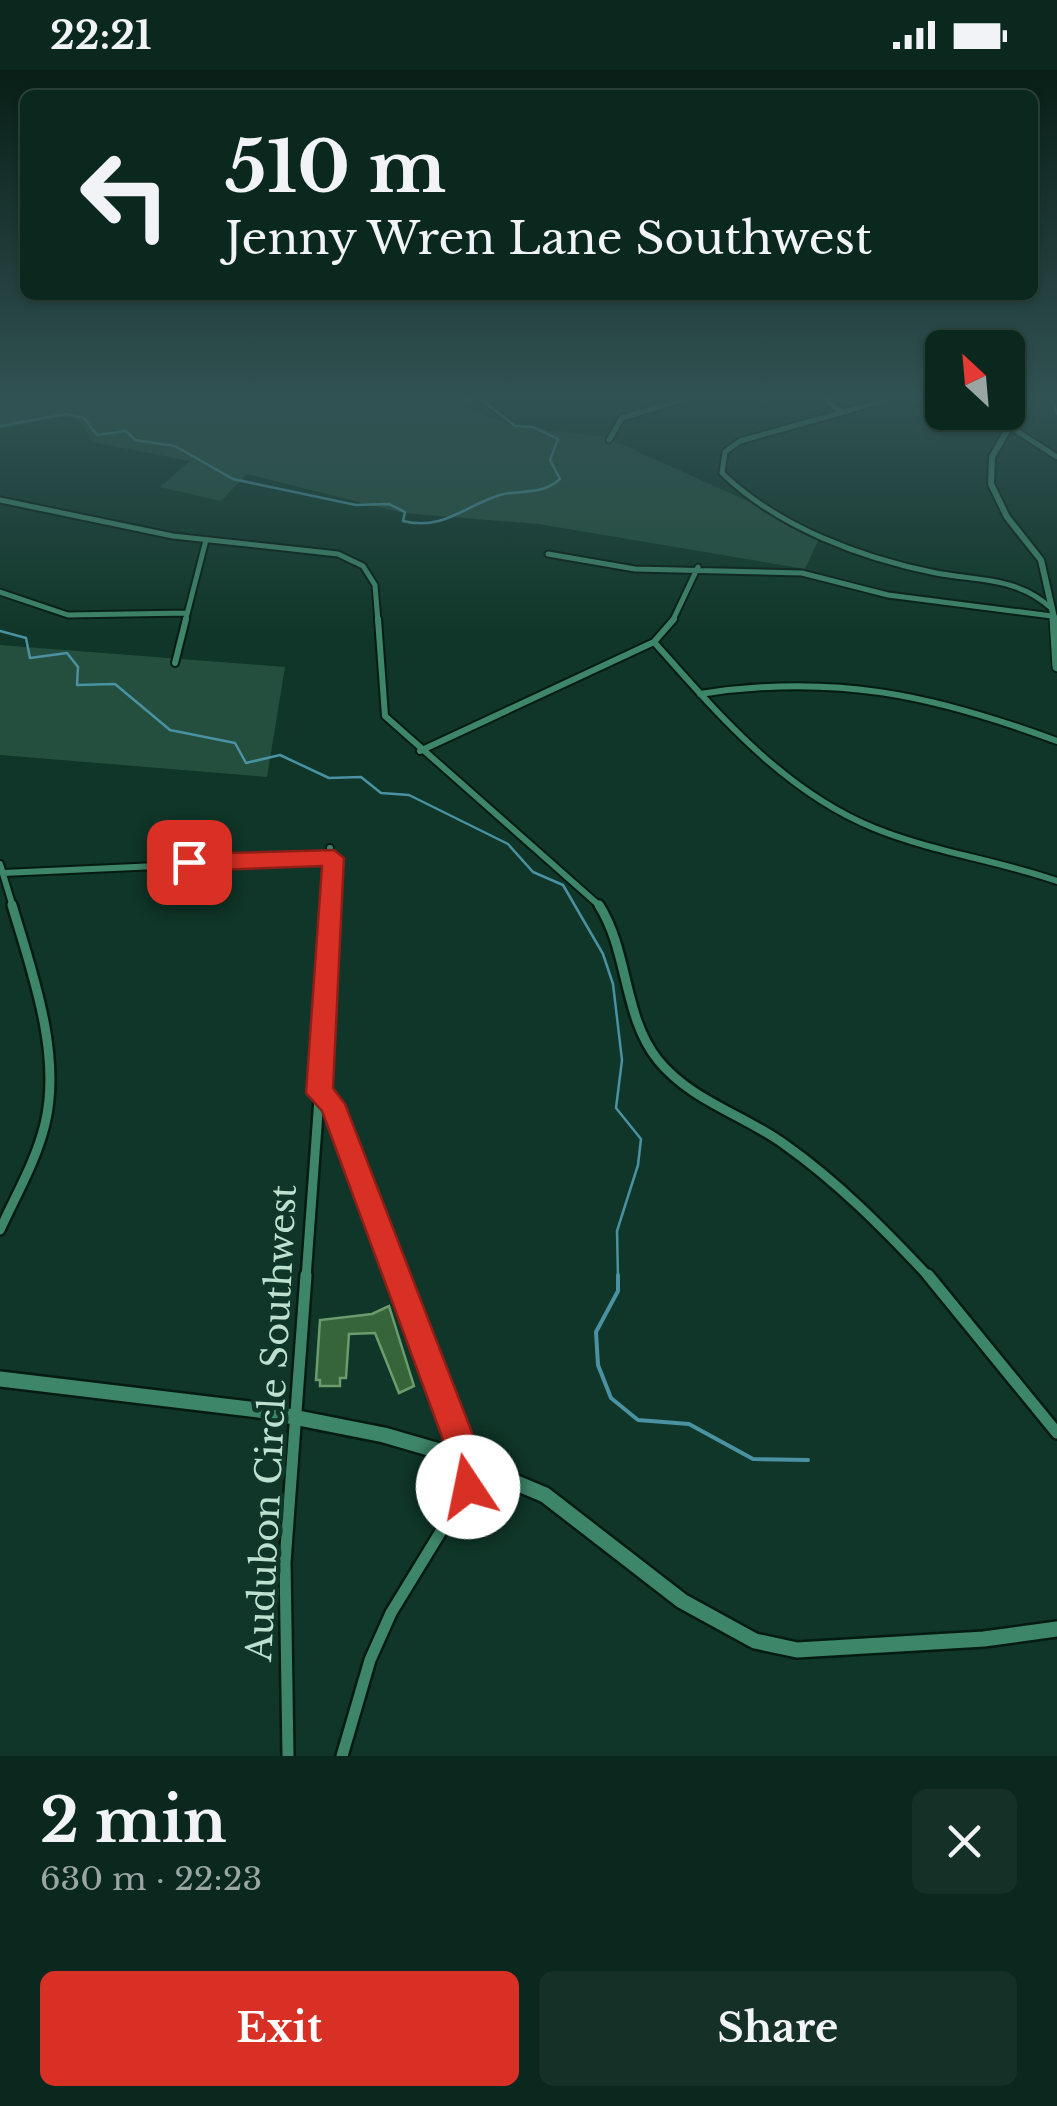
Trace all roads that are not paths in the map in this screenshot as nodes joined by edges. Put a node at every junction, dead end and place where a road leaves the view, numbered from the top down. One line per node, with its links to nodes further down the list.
1 (728, 479): 8 (street)
2 (987, 479): 8 (street)
3 (0, 500): 4 (street)
4 (206, 540): 9 (street); 15 (street)
5 (548, 554): 6 (street)
6 (698, 567): 8 (street); 10 (street)
7 (0, 592): 9 (street)
8 (1051, 612): 12 (street)
9 (187, 613): 11 (street)
10 (654, 642): 13 (street); 15 (street)
11 (175, 664)
12 (1057, 667)
13 (700, 694): 14 (street); 17 (street)
14 (1057, 741)
15 (420, 751): 22 (street)
16 (1, 868): 18 (street, Audubon Circle Southwest); 19 (street)
17 (1057, 881)
18 (319, 1093): 21 (street, Audubon Circle Southwest); 23 (street)
19 (0, 1230)
20 (0, 1379): 21 (street)
21 (296, 1414): 23 (street); 25 (street, Audubon Circle Southwest)
22 (1057, 1432)
23 (466, 1461): 24 (street); 26 (street)
24 (1057, 1629)
25 (288, 1756)
26 (342, 1756)

